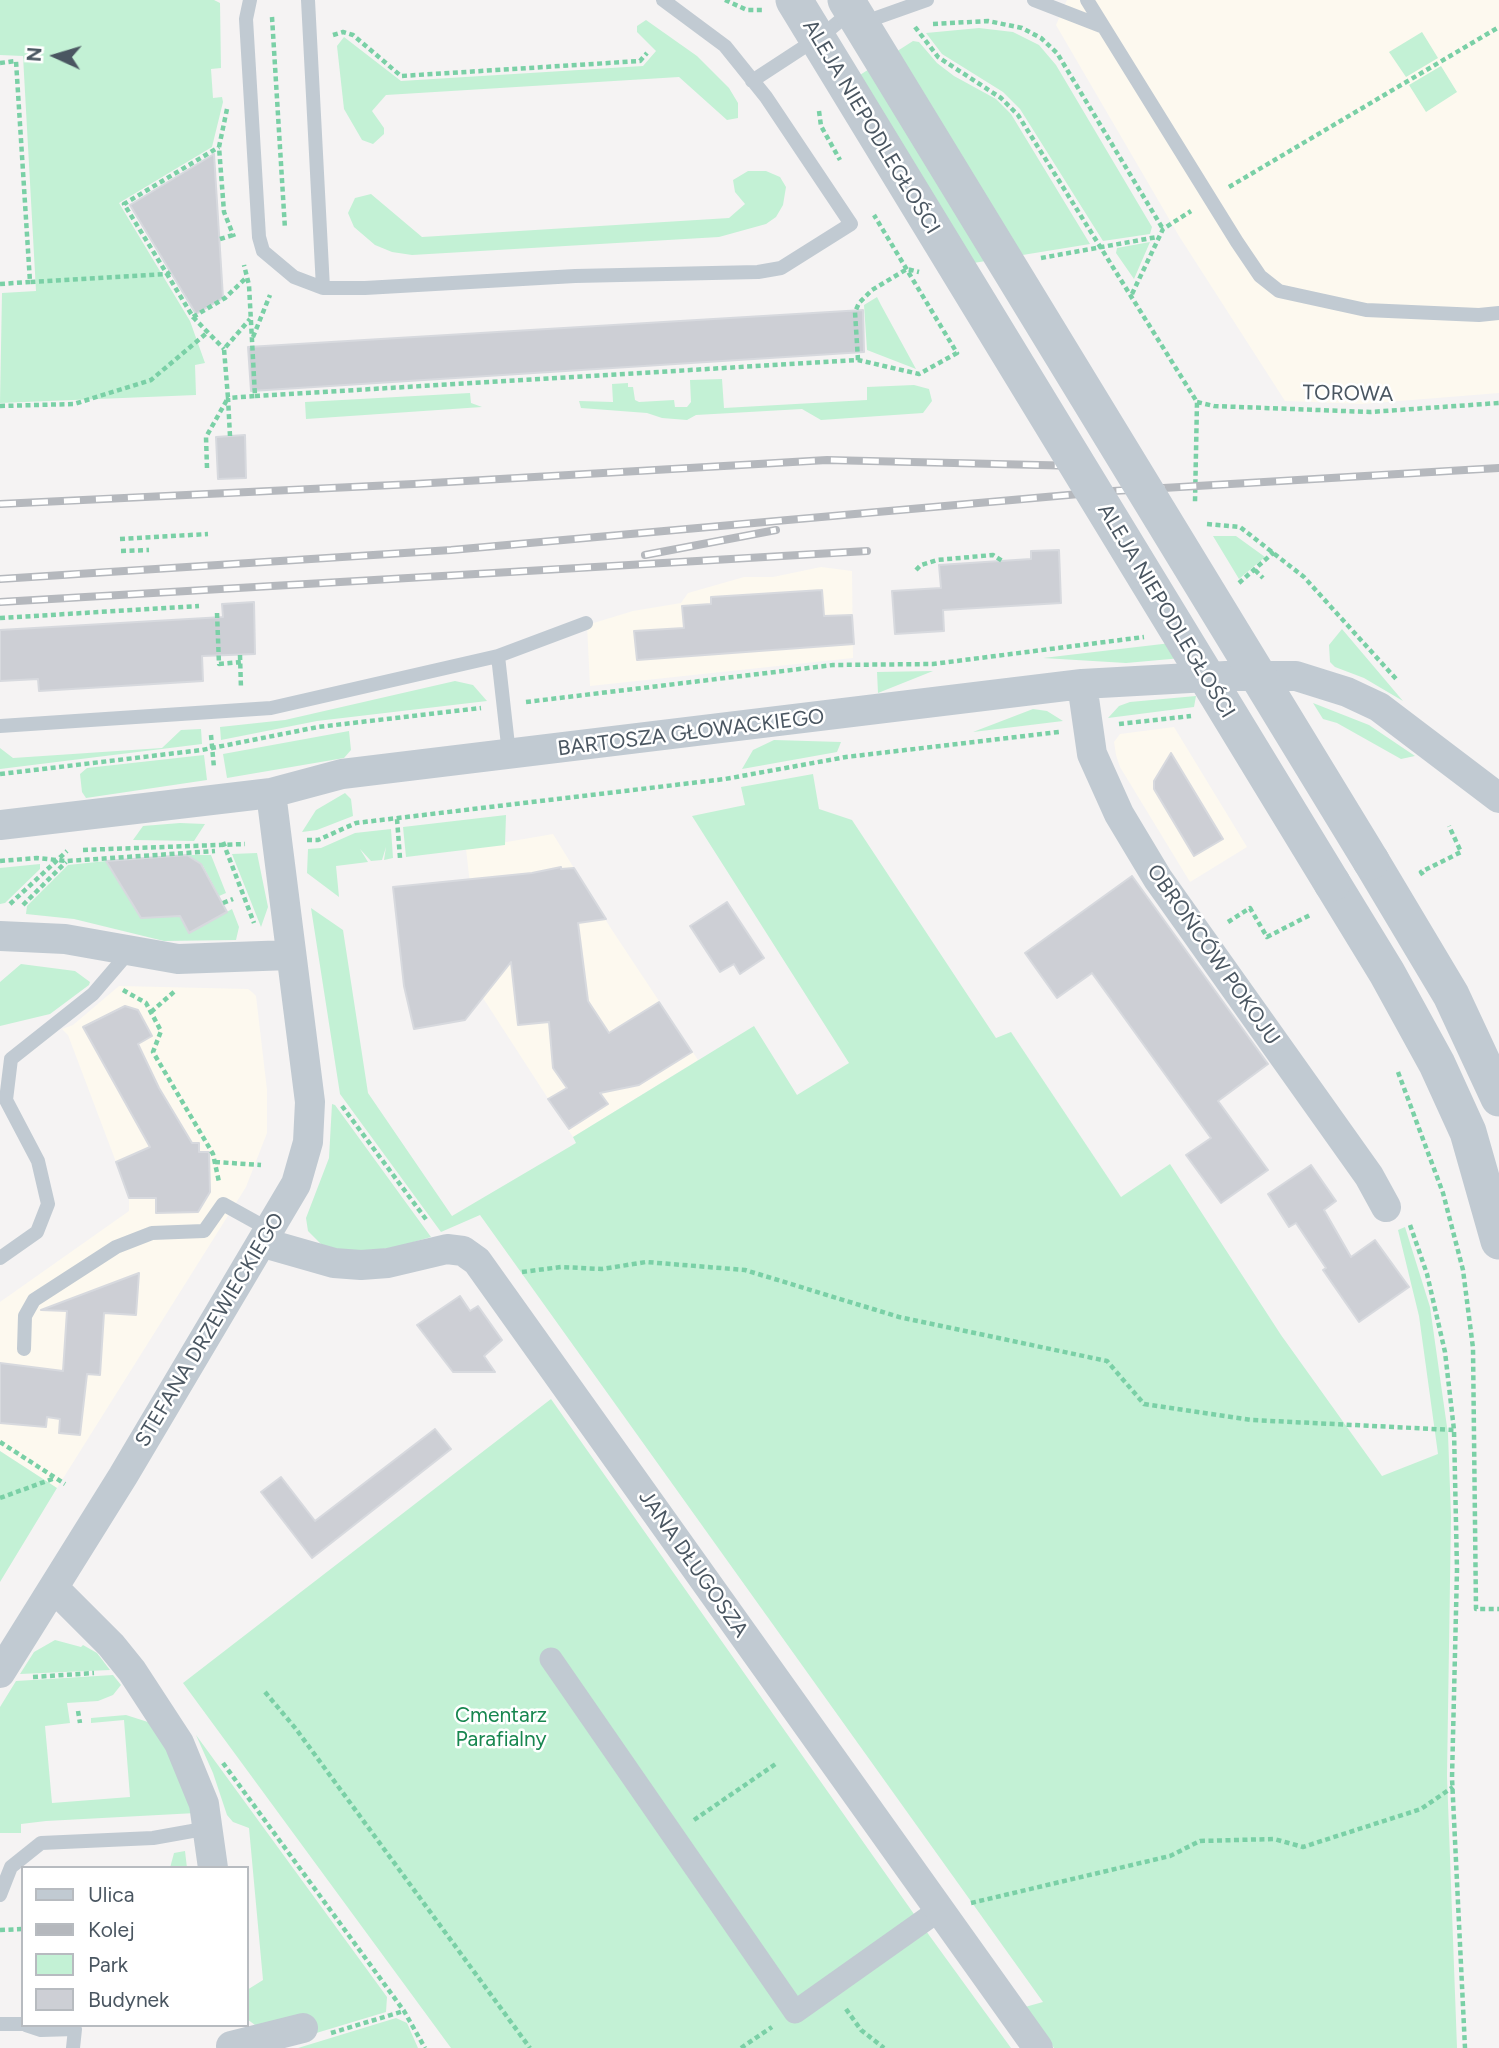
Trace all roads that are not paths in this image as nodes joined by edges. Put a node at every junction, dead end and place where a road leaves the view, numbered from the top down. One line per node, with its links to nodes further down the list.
1 (250, 0): 13 (lane)
2 (308, 0): 13 (lane)
3 (663, 0): 12 (lane)
4 (794, 0): 29 (street, ALEJA NIEPODLEGŁOŚCI, bridge)
5 (846, 0): 26 (street, ALEJA NIEPODLEGŁOŚCI, bridge)
6 (865, 0): 11 (lane)
7 (927, 0): 11 (lane)
8 (1034, 0): 10 (lane)
9 (1087, 0): 10 (lane)
10 (1101, 26): 14 (lane)
11 (824, 34): 12 (lane)
12 (752, 81): 13 (lane)
13 (323, 288)
14 (1499, 313)
15 (586, 622): 16 (lane)
16 (498, 656): 18 (lane); 19 (lane)
17 (1082, 684): 19 (street, BARTOSZA GŁOWACKIEGO); 21 (street, BARTOSZA GŁOWACKIEGO); 27 (street, OBROŃCÓW POKOJU)
18 (0, 726)
19 (509, 754): 20 (street, BARTOSZA GŁOWACKIEGO)
20 (271, 793): 22 (street, BARTOSZA GŁOWACKIEGO); 25 (street, STEFANA DRZEWIECKIEGO)
21 (1499, 798)
22 (0, 825)
23 (2, 923): 24 (street)
24 (129, 952): 25 (street); 30 (lane)
25 (276, 957): 28 (street, STEFANA DRZEWIECKIEGO)
26 (1499, 1098)
27 (1396, 1211)
28 (267, 1237): 31 (lane); 32 (street, STEFANA DRZEWIECKIEGO); 38 (street, JANA DŁUGOSZA)
29 (1499, 1241)
30 (0, 1258)
31 (24, 1349)
32 (54, 1588): 34 (street, STEFANA DRZEWIECKIEGO); 35 (street)
33 (551, 1659): 38 (street)
34 (0, 1673)
35 (209, 1828): 36 (street); 37 (lane)
36 (213, 1866)
37 (0, 1895)
38 (939, 1910): 45 (street, JANA DŁUGOSZA)
39 (0, 2024): 40 (lane)
40 (21, 2025)
41 (31, 2027): 44 (lane)
42 (312, 2032): 43 (street)
43 (231, 2040)
44 (74, 2048)
45 (1038, 2048)

